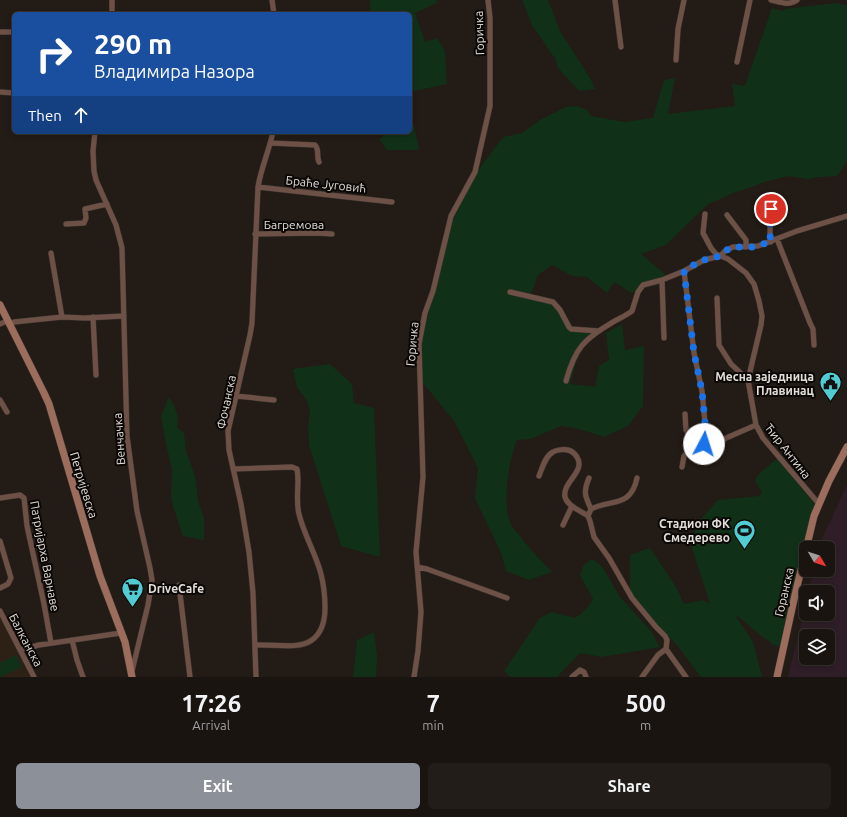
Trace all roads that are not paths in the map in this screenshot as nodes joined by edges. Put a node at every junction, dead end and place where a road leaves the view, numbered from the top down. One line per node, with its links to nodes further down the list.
1 (112, 0): 9 (street)
2 (272, 0): 10 (street)
3 (488, 0): 74 (street, Горичка)
4 (615, 0): 13 (street)
5 (684, 0): 14 (street)
6 (750, 0): 15 (street)
7 (772, 0): 8 (street)
8 (796, 0)
9 (112, 12)
10 (274, 12)
11 (0, 32): 12 (street)
12 (12, 32)
13 (621, 46)
14 (676, 60)
15 (737, 62)
16 (0, 92): 17 (street)
17 (12, 93)
18 (95, 134): 25 (street, Венчачка)
19 (272, 134): 20 (street, Фочанска)
20 (270, 143): 21 (street); 22 (street, Фочанска)
21 (319, 162)
22 (258, 187): 24 (street, Браће Југовић); 30 (street, Фочанска)
23 (771, 196): 33 (street)
24 (392, 202)
25 (107, 204): 29 (street); 43 (street, Венчачка)
26 (705, 214): 36 (street, Ћир Антина)
27 (727, 215): 34 (street)
28 (847, 216): 32 (street)
29 (66, 224)
30 (255, 234): 31 (street, Багремова); 53 (street, Фочанска)
31 (332, 234)
32 (777, 240): 33 (street); 49 (street)
33 (771, 242): 34 (street)
34 (746, 247): 36 (street)
35 (51, 253): 44 (street)
36 (720, 256): 37 (street); 51 (street, Ћир Антина)
37 (684, 271): 38 (street); 59 (street)
38 (662, 280): 47 (street); 48 (street)
39 (510, 292): 47 (street)
40 (717, 298): 51 (street)
41 (0, 305): 45 (main road, Петријевска)
42 (94, 316): 43 (street); 44 (street); 50 (street)
43 (124, 316): 85 (street, Венчачка)
44 (62, 317): 45 (street)
45 (8, 322): 46 (street); 79 (main road, Петријевска)
46 (0, 324)
47 (599, 331): 52 (street)
48 (664, 338)
49 (814, 345)
50 (96, 375)
51 (748, 380): 58 (street, Ћир Антина)
52 (566, 381)
53 (236, 396): 55 (street); 63 (street, Фочанска)
54 (0, 400): 56 (street)
55 (274, 400)
56 (7, 412)
57 (685, 414): 60 (street)
58 (756, 424): 59 (street); 68 (street, Ћир Антина)
59 (707, 444): 60 (street)
60 (696, 446): 62 (street)
61 (847, 447): 68 (main road, Горанска)
62 (682, 467)
63 (233, 469): 82 (street, Фочанска); 82 (street)
64 (539, 476): 69 (street)
65 (589, 478): 70 (street)
66 (637, 478): 70 (street)
67 (0, 498): 81 (street, Патријарха Варнаве)
68 (819, 504): 96 (main road, Горанска)
69 (572, 506): 71 (street); 72 (street)
70 (591, 509): 71 (street)
71 (588, 516): 84 (street)
72 (562, 526)
73 (0, 541): 76 (street)
74 (417, 567): 77 (street); 91 (street, Горичка)
75 (179, 585): 89 (street)
76 (0, 588)
77 (507, 598)
78 (0, 611): 83 (street, Балканска)
79 (121, 633): 80 (street); 85 (main road, Петријевска)
80 (72, 640): 81 (street); 88 (street)
81 (51, 643): 83 (street)
82 (255, 645): 90 (street, Фочанска)
83 (20, 650): 87 (street, Балканска)
84 (666, 650): 94 (street); 95 (street)
85 (132, 657): 86 (main road, Петријевска)
86 (132, 674)
87 (34, 677)
88 (83, 677)
89 (190, 677)
90 (256, 677)
91 (414, 677)
92 (572, 677): 93 (street)
93 (586, 677)
94 (642, 677)
95 (686, 677)
96 (777, 677)

